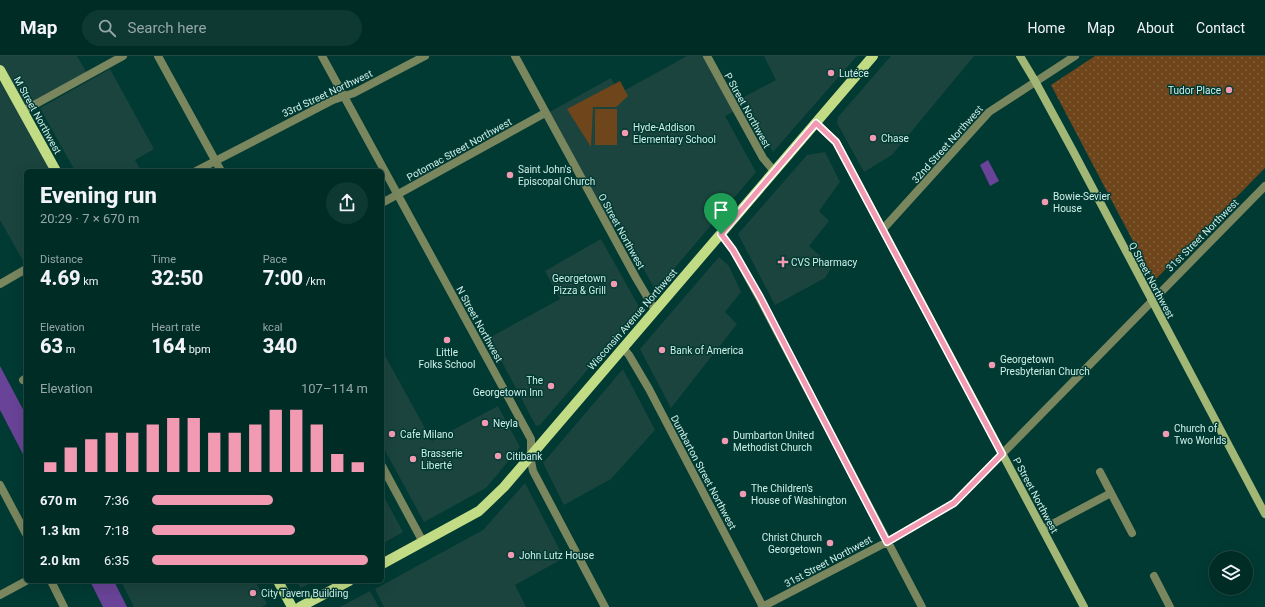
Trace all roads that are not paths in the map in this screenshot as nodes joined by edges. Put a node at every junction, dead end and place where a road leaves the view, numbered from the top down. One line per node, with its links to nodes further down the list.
1 (123, 56): 13 (street)
2 (158, 56): 16 (street)
3 (322, 56): 12 (street, N Street Northwest)
4 (425, 56): 12 (street, 33rd Street Northwest)
5 (514, 56): 14 (street, O Street Northwest)
6 (707, 56): 22 (street, P Street Northwest)
7 (873, 56): 15 (main road, Wisconsin Avenue Northwest)
8 (1020, 56): 11 (main road, Q Street Northwest)
9 (1075, 56): 11 (street, 32nd Street Northwest)
10 (0, 70): 13 (main road, M Street Northwest)
11 (1036, 81): 26 (street, 32nd Street Northwest); 30 (main road, Q Street Northwest)
12 (344, 96): 16 (street, 33rd Street Northwest); 20 (street, N Street Northwest)
13 (23, 111): 17 (main road, M Street Northwest)
14 (546, 113): 24 (street, Potomac Street Northwest); 31 (street, O Street Northwest)
15 (816, 123): 22 (main road, Wisconsin Avenue Northwest); 26 (main road, P Street Northwest)
16 (215, 161): 18 (street, 33rd Street Northwest); 19 (street)
17 (55, 169)
18 (200, 169)
19 (220, 169)
20 (383, 169)
21 (384, 171): 24 (street, N Street Northwest)
22 (774, 171): 27 (main road, Wisconsin Avenue Northwest)
23 (1265, 186): 30 (street, 31st Street Northwest)
24 (397, 195): 25 (street, Potomac Street Northwest); 34 (street, N Street Northwest)
25 (384, 202)
26 (883, 229): 33 (main road, P Street Northwest)
27 (721, 234): 31 (main road, Wisconsin Avenue Northwest); 44 (street)
28 (24, 270): 29 (street)
29 (0, 284)
30 (1152, 301): 33 (street, 31st Street Northwest); 39 (main road, Q Street Northwest)
31 (655, 310): 32 (main road, Wisconsin Avenue Northwest)
32 (623, 348): 34 (main road, Wisconsin Avenue Northwest); 56 (street, Dumbarton Street Northwest)
33 (1002, 454): 40 (main road, P Street Northwest); 44 (street, 31st Street Northwest)
34 (531, 456): 43 (main road, Wisconsin Avenue Northwest); 55 (street, N Street Northwest)
35 (384, 470): 43 (street)
36 (1100, 472): 38 (street)
37 (0, 485): 41 (street)
38 (1111, 493): 40 (street); 42 (street)
39 (1265, 514)
40 (1043, 529): 58 (main road, P Street Northwest)
41 (24, 530)
42 (1132, 533)
43 (423, 542): 45 (main road, Wisconsin Avenue Northwest)
44 (887, 542): 56 (street, 31st Street Northwest); 57 (street)
45 (384, 563)
46 (1154, 576): 59 (street)
47 (24, 582): 51 (street)
48 (52, 583): 52 (street)
49 (279, 583): 53 (main road)
50 (345, 583): 54 (main road)
51 (0, 595)
52 (64, 607)
53 (292, 607)
54 (300, 607)
55 (605, 607)
56 (763, 607)
57 (922, 607)
58 (1084, 607)
59 (1170, 607)

